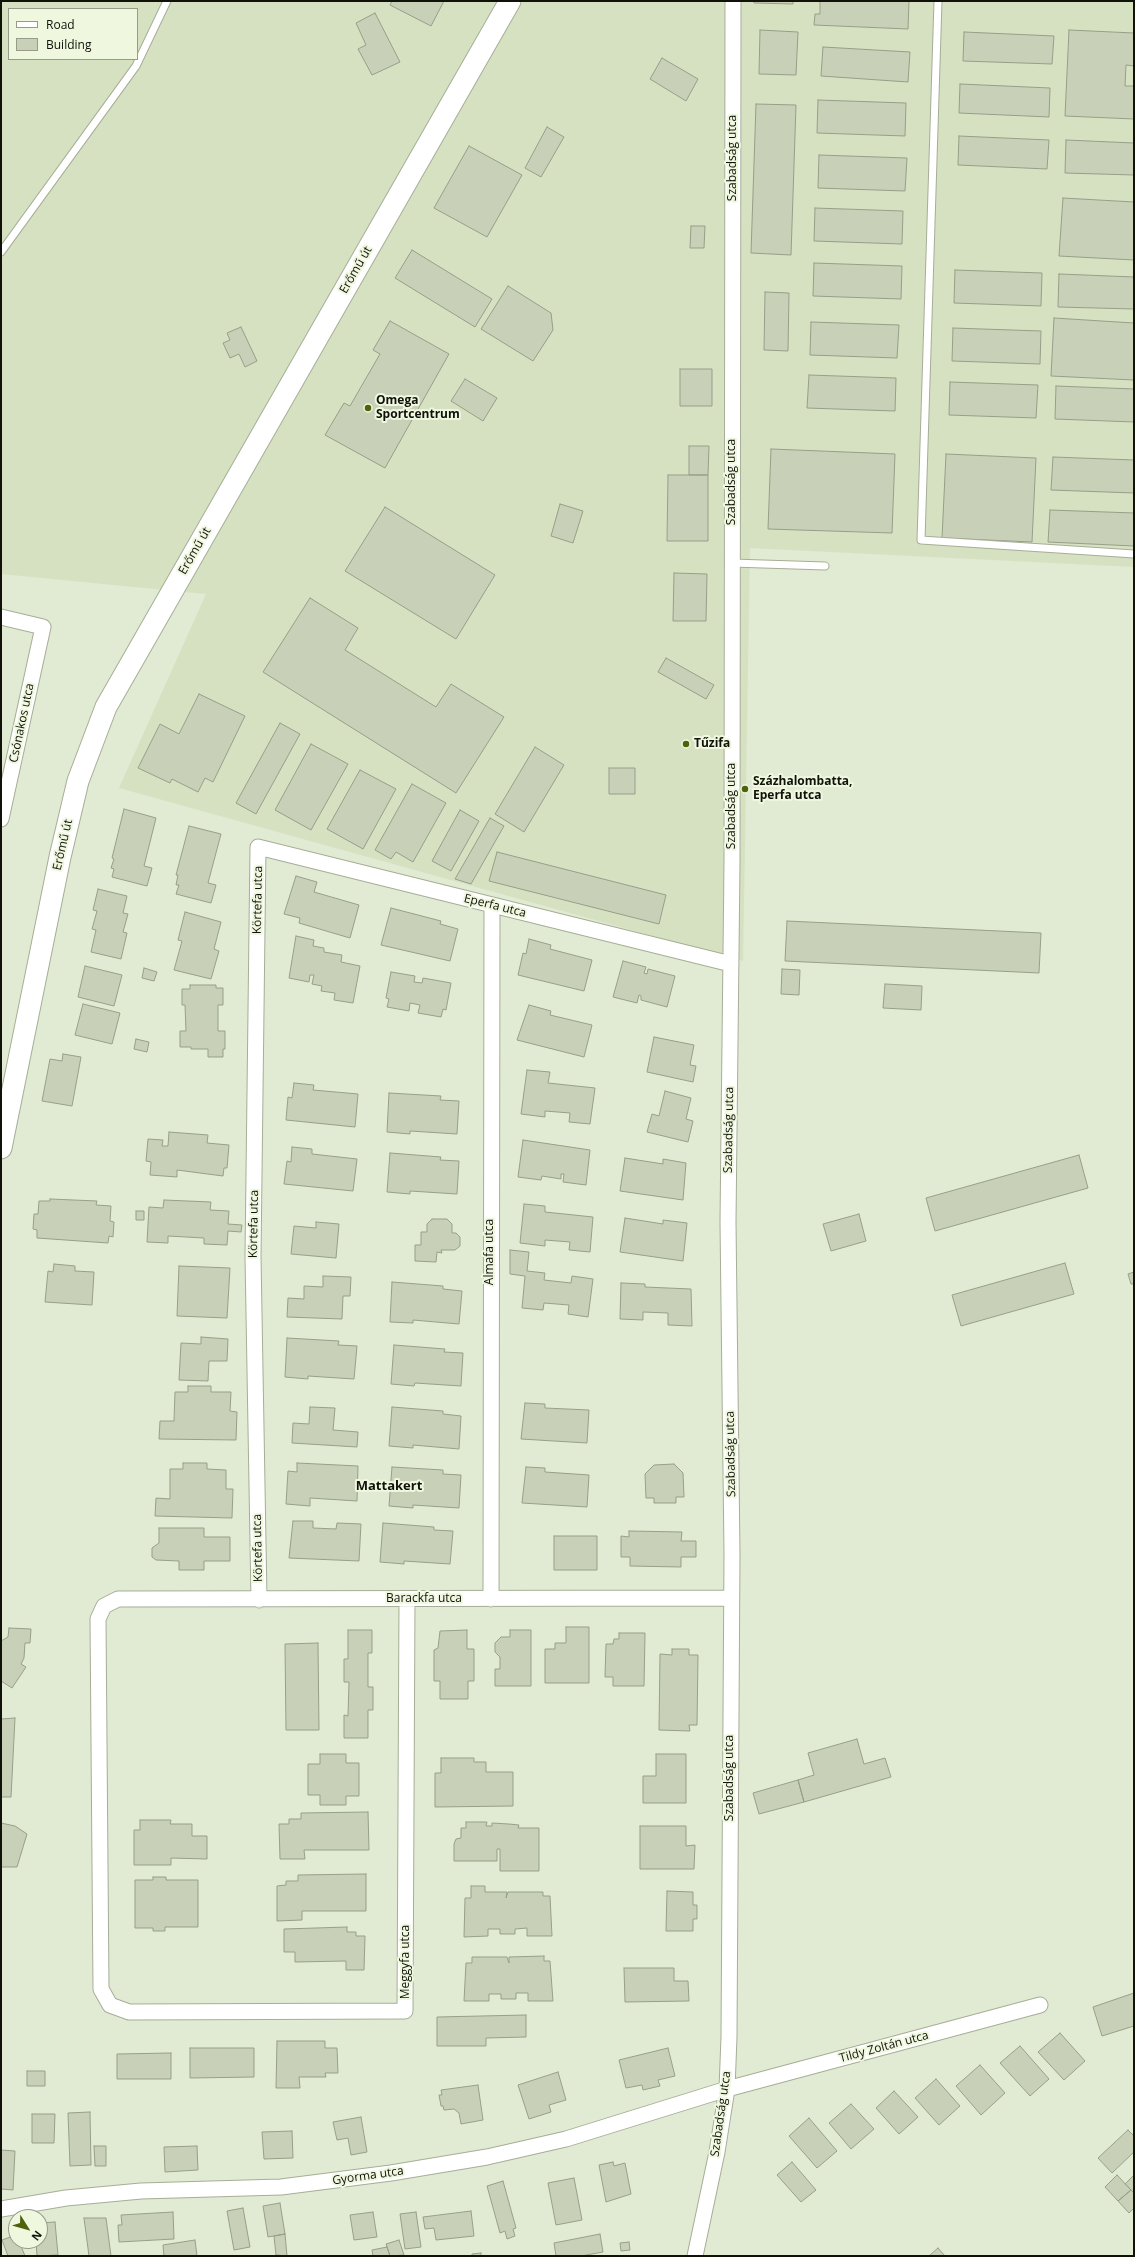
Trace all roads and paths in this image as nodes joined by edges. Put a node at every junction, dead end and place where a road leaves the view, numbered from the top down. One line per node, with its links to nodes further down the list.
1 (167, 1): 5 (lane)
2 (510, 1): 14 (street, Erőmű út)
3 (733, 1): 7 (street, Szabadság utca)
4 (938, 1): 6 (lane)
5 (1, 252)
6 (1134, 554)
7 (732, 563): 8 (lane); 13 (street, Szabadság utca)
8 (825, 566)
9 (1, 618): 10 (street, Csónakos utca)
10 (1, 819)
11 (258, 847): 12 (street, Eperfa utca); 19 (street, Körtefa utca)
12 (492, 906): 13 (street, Eperfa utca); 17 (street, Almafa utca)
13 (731, 964): 15 (street, Szabadság utca)
14 (1, 1148)
15 (731, 1598): 17 (street, Barackfa utca); 21 (street, Szabadság utca)
16 (407, 1599): 17 (street, Barackfa utca); 18 (street, Meggyfa utca); 19 (street, Barackfa utca)
17 (491, 1599)
18 (118, 1600): 19 (street, Barackfa utca)
19 (259, 1600)
20 (1040, 2005): 21 (street, Tildy Zoltán utca)
21 (727, 2089): 22 (street, Gyorma utca); 23 (street, Szabadság utca)
22 (1, 2209)
23 (694, 2256)

